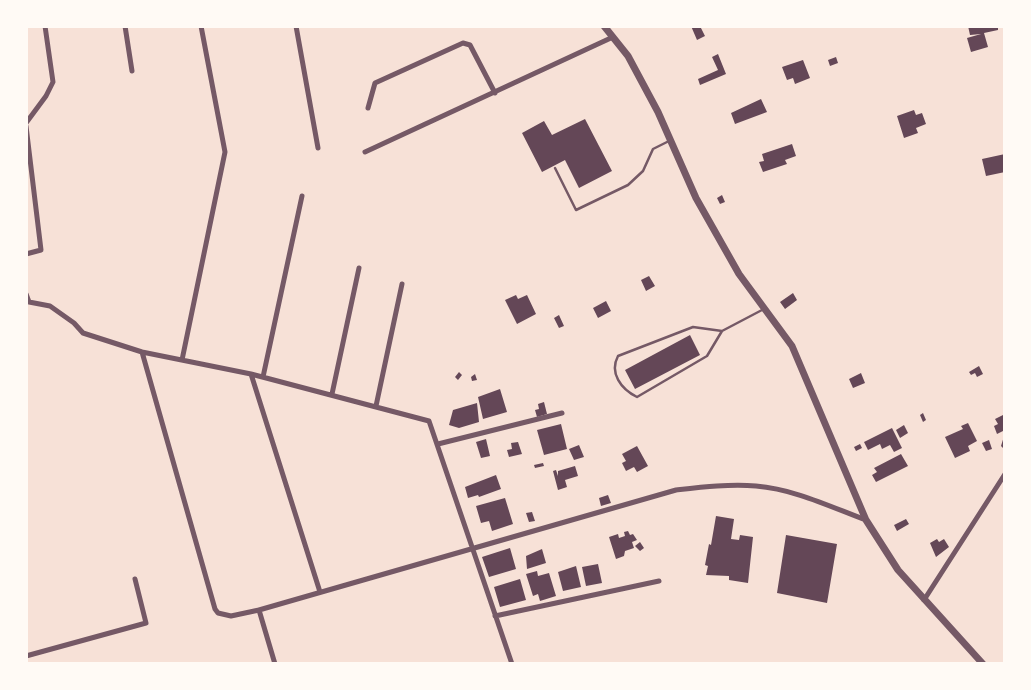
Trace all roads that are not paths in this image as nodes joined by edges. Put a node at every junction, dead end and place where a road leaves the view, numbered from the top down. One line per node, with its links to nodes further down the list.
1 (45, 26): 10 (street)
2 (126, 26): 7 (street)
3 (202, 26): 23 (street)
4 (296, 26): 12 (street)
5 (604, 26): 6 (street)
6 (613, 37): 8 (street); 11 (street)
7 (132, 71)
8 (495, 93): 9 (street); 13 (street)
9 (368, 108)
10 (26, 125): 16 (street)
11 (671, 140): 14 (lane); 20 (street)
12 (318, 148)
13 (365, 152)
14 (555, 168)
15 (302, 196): 25 (street)
16 (26, 254)
17 (359, 268): 26 (street)
18 (402, 284): 27 (street)
19 (26, 294): 22 (street)
20 (766, 308): 21 (lane); 31 (street)
21 (722, 330): 21 (lane)
22 (142, 352): 23 (street); 37 (street)
23 (182, 360): 24 (street)
24 (251, 374): 25 (street); 35 (street)
25 (264, 377): 26 (street)
26 (332, 394): 27 (street)
27 (376, 406): 29 (street)
28 (562, 413): 29 (street)
29 (438, 444): 32 (street)
30 (1005, 474): 36 (street)
31 (866, 520): 32 (street); 36 (street)
32 (472, 549): 35 (street); 38 (street)
33 (135, 579): 39 (street)
34 (659, 580): 38 (street)
35 (320, 592): 37 (street)
36 (924, 600): 42 (street)
37 (259, 610): 40 (street)
38 (495, 616): 41 (street)
39 (26, 656)
40 (275, 664)
41 (512, 664)
42 (983, 664)

